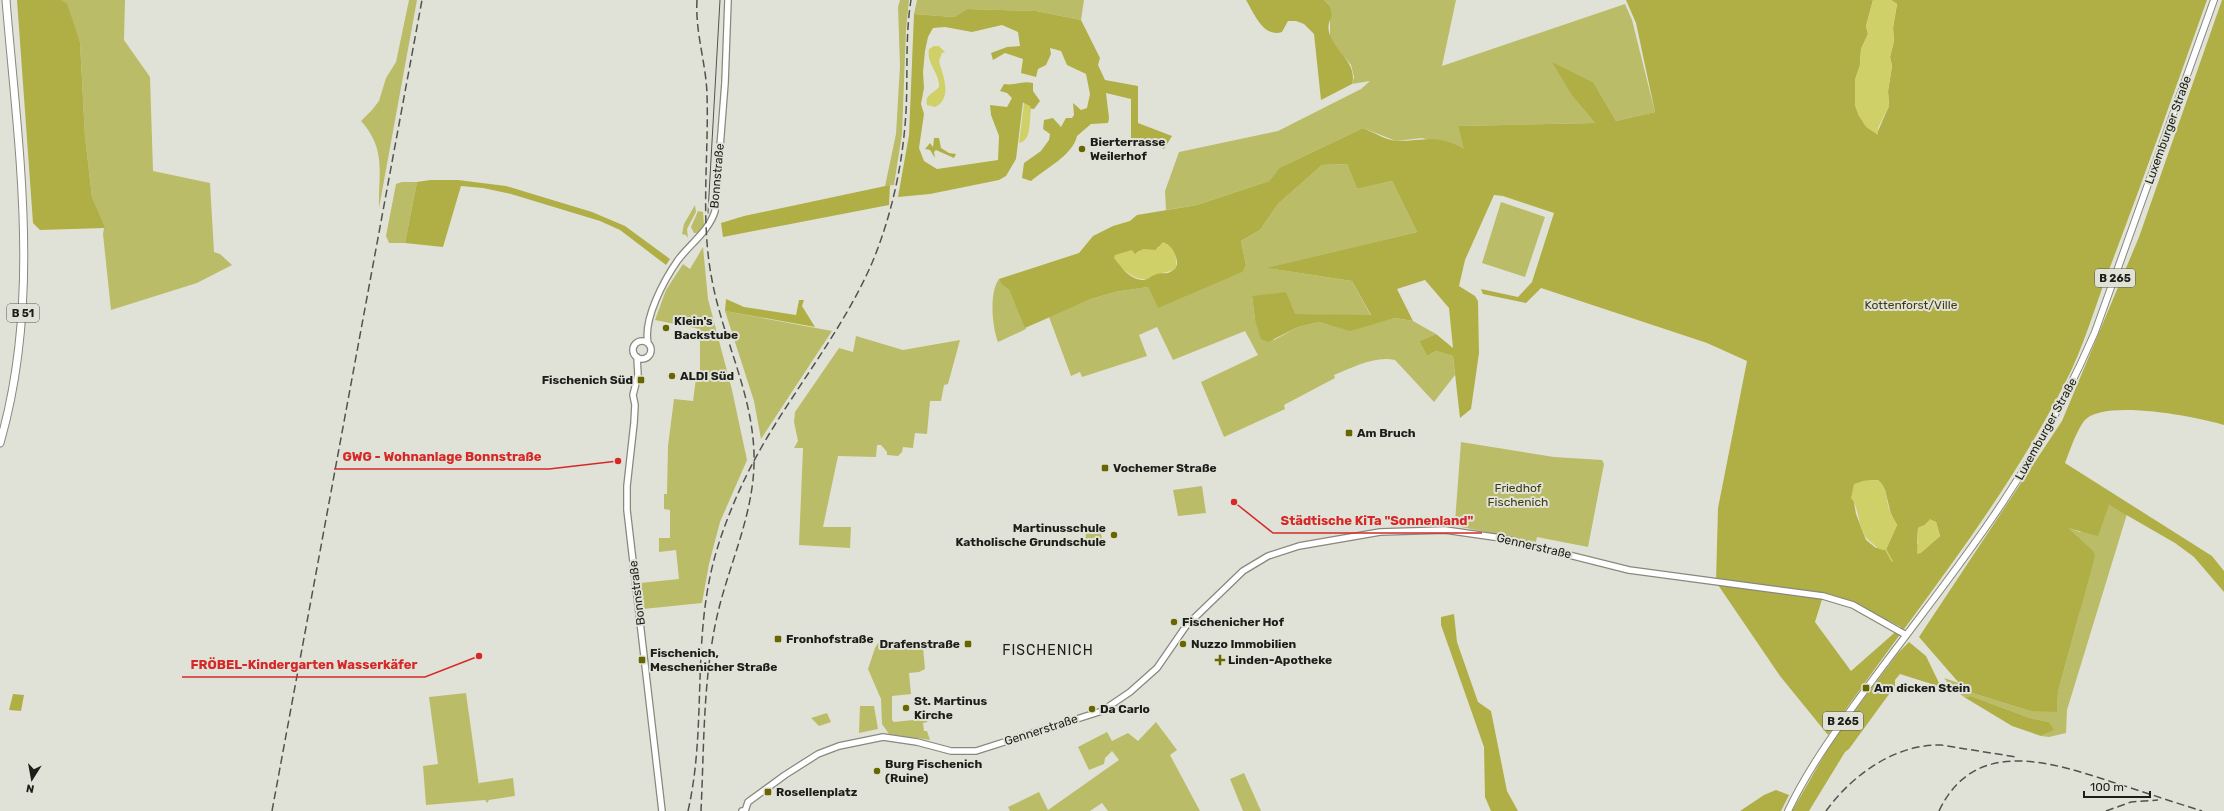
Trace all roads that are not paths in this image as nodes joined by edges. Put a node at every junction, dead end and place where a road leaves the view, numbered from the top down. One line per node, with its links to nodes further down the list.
1 (6, 0): 10 (highway, B 51)
2 (728, 0): 4 (street, Bonnstraße)
3 (2214, 0): 11 (main road, Luxemburger Straße / B 265)
4 (647, 332): 5 (street, Bonnstraße); 6 (street, Bonnstraße)
5 (639, 342): 6 (street); 7 (street)
6 (648, 343): 8 (street)
7 (637, 357): 8 (street); 9 (street, Bonnstraße)
8 (646, 358): 9 (street, Bonnstraße)
9 (638, 375): 12 (street, Bonnstraße)
10 (0, 443)
11 (1906, 635): 13 (street, Gennerstraße); 14 (main road, Luxemburger Straße / B 265)
12 (662, 811)
13 (742, 811)
14 (1788, 811)

